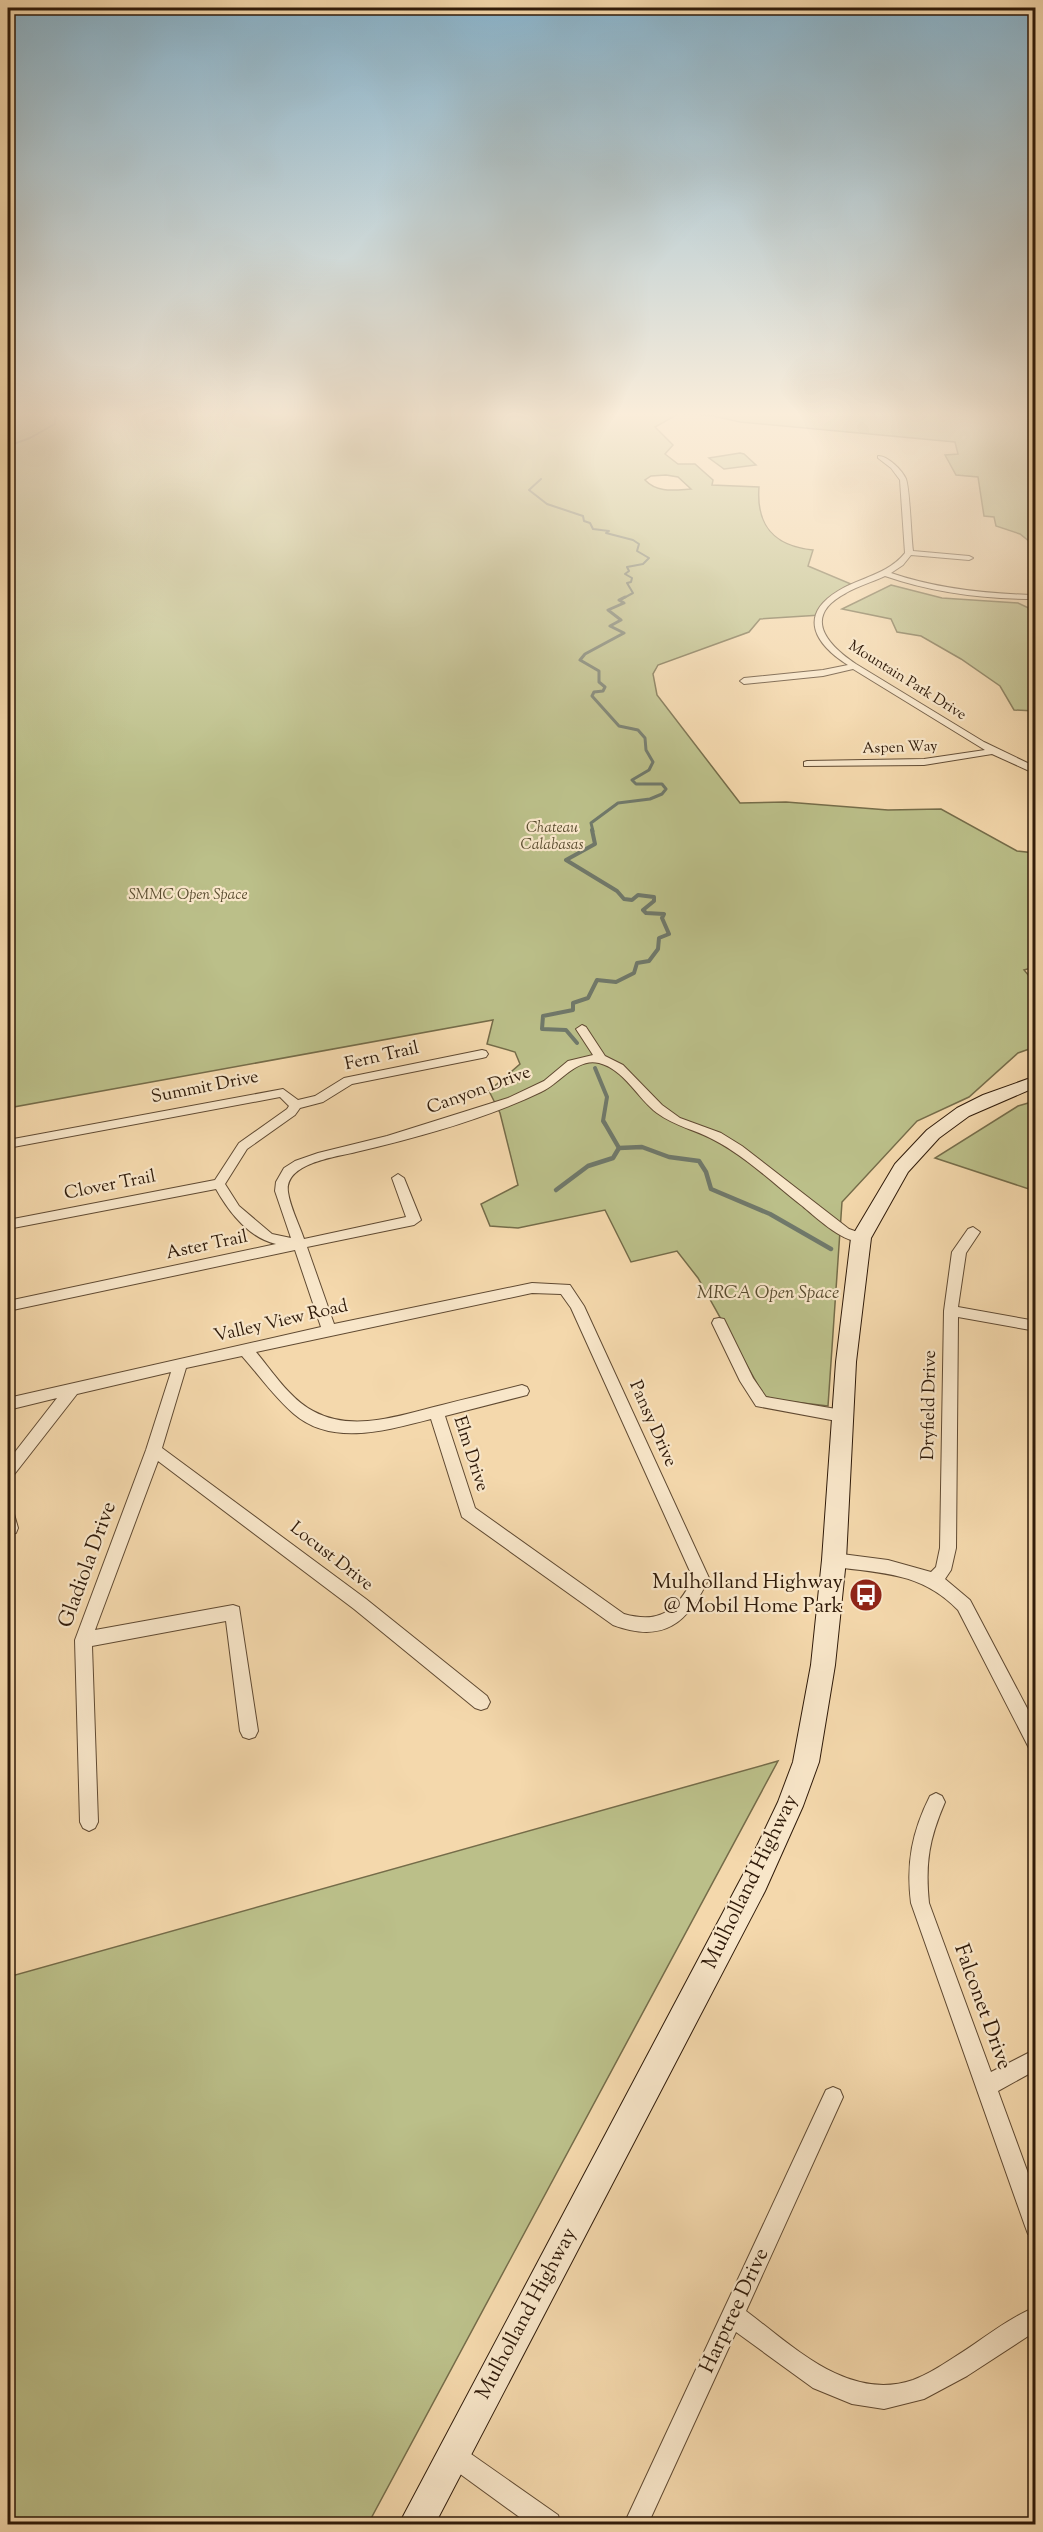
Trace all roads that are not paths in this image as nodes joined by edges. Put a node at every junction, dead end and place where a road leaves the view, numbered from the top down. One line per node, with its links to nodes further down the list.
1 (907, 531): 2 (street)
2 (909, 553): 3 (street); 4 (street, Mountain Park Drive)
3 (969, 558)
4 (884, 573): 5 (street); 6 (street, Mountain Park Drive)
5 (1035, 597)
6 (856, 666): 7 (street); 8 (street, Mountain Park Drive)
7 (744, 681)
8 (993, 751): 9 (street, Aspen Way); 10 (street, Mountain Park Drive)
9 (807, 764)
10 (1035, 771)
11 (582, 1029): 13 (street)
12 (482, 1054): 15 (street, Fern Trail)
13 (601, 1059): 21 (street); 22 (street, Canyon Drive)
14 (1035, 1081): 21 (main road, Mulholland Highway)
15 (296, 1105): 16 (street, Summit Drive); 18 (street)
16 (8, 1144)
17 (398, 1178): 22 (street, Aster Trail)
18 (219, 1184): 19 (street, Clover Trail); 22 (street)
19 (8, 1224)
20 (973, 1232): 25 (street, Dryfield Drive)
21 (861, 1238): 35 (main road, Mulholland Highway)
22 (300, 1245): 24 (street, Aster Trail); 28 (street, Canyon Drive)
23 (565, 1289): 28 (street, Valley View Road); 39 (street, Pansy Drive)
24 (8, 1306)
25 (951, 1311): 27 (street); 40 (street, Dryfield Drive)
26 (719, 1323): 35 (street)
27 (1035, 1326)
28 (329, 1330): 29 (street, Valley View Road)
29 (246, 1351): 30 (street, Valley View Road); 34 (street, Elm Drive)
30 (180, 1366): 31 (street, Valley View Road); 36 (street, Gladiola Drive)
31 (71, 1390): 33 (street, Valley View Road); 37 (street)
32 (522, 1391): 34 (street)
33 (8, 1404)
34 (436, 1412): 39 (street, Elm Drive)
35 (842, 1416): 38 (main road, Mulholland Highway)
36 (154, 1450): 41 (street, Gladiola Drive); 42 (street, Locust Drive)
37 (8, 1472)
38 (834, 1560): 40 (street); 53 (main road, Mulholland Highway)
39 (701, 1578)
40 (933, 1581): 44 (street)
41 (83, 1640): 43 (street); 46 (street, Gladiola Drive)
42 (480, 1702)
43 (249, 1731)
44 (1035, 1744)
45 (936, 1802): 48 (street, Falconet Drive)
46 (89, 1822)
47 (1035, 2059): 48 (street)
48 (986, 2086): 50 (street, Falconet Drive)
49 (833, 2097): 51 (street, Harptree Drive)
50 (1035, 2226)
51 (733, 2316): 52 (street); 56 (street, Harptree Drive)
52 (1035, 2318)
53 (453, 2455): 54 (main road, Mulholland Highway); 55 (street)
54 (416, 2524)
55 (549, 2524)
56 (636, 2524)

